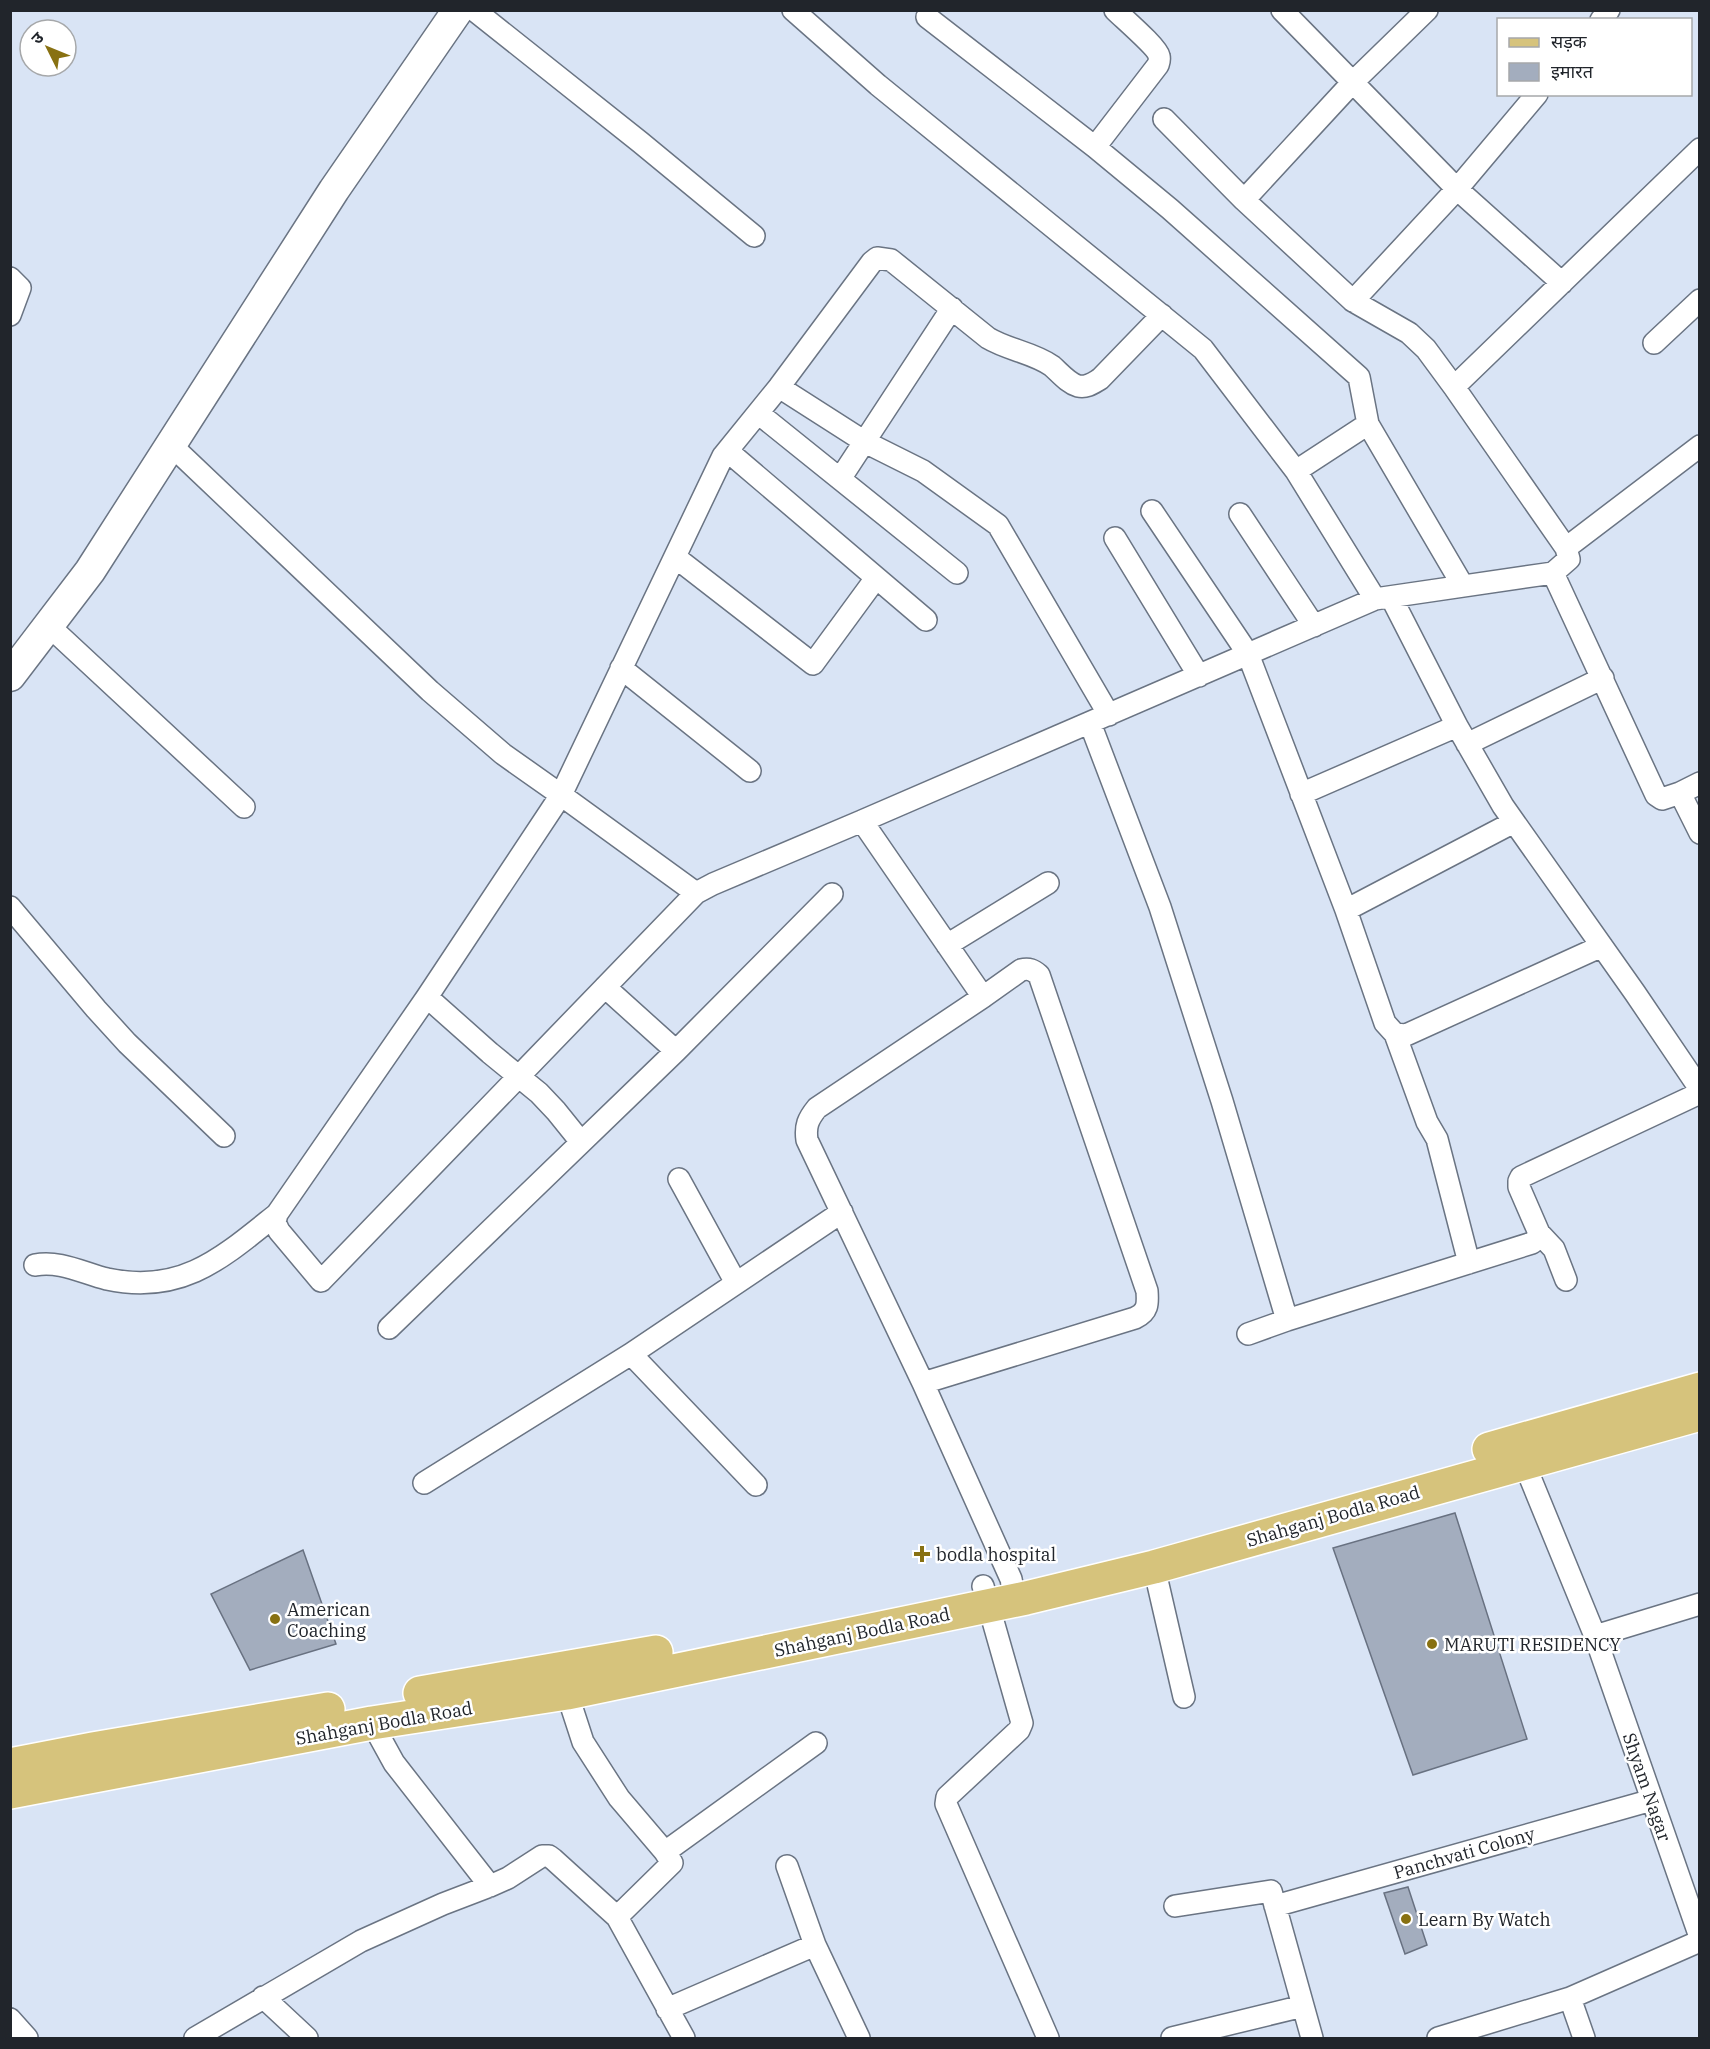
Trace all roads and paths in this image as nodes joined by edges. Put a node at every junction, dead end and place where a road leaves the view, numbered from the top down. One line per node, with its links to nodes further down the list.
1 (458, 10): 29 (main road)
2 (474, 10): 15 (street)
3 (793, 10): 22 (street)
4 (1115, 10): 11 (street)
5 (1282, 10): 8 (street)
6 (1426, 10): 8 (street)
7 (927, 17): 11 (street)
8 (1352, 83): 13 (street); 14 (street)
9 (1535, 96): 13 (street)
10 (1164, 119): 14 (street)
11 (1095, 147): 27 (street)
12 (1700, 149): 17 (street)
13 (1457, 189): 17 (street); 19 (street)
14 (1244, 200): 19 (street)
15 (754, 236)
16 (10, 279): 21 (street)
17 (1562, 284): 25 (street)
18 (1700, 300): 23 (street)
19 (1353, 301): 25 (street)
20 (952, 308): 22 (street); 24 (street); 28 (street)
21 (10, 315)
22 (1162, 315): 32 (street)
23 (1654, 343)
24 (779, 387): 26 (street); 28 (street)
25 (1454, 387): 37 (street)
26 (758, 413): 31 (street); 33 (street)
27 (1368, 424): 32 (street); 42 (street)
28 (865, 442): 33 (street); 52 (street)
29 (171, 445): 45 (main road); 58 (street)
30 (1700, 446): 37 (street)
31 (723, 456): 38 (street); 41 (street)
32 (1296, 471): 43 (street)
33 (840, 479): 39 (street)
34 (1152, 511): 47 (street)
35 (1240, 514): 46 (street)
36 (1115, 538): 50 (street)
37 (1566, 548): 40 (street)
38 (675, 557): 41 (street); 48 (street)
39 (957, 573)
40 (1553, 573): 42 (street); 51 (street)
41 (876, 578): 44 (street)
42 (1463, 586): 43 (street)
43 (1383, 598): 46 (street); 53 (street)
44 (926, 620)
45 (48, 625): 49 (main road); 59 (street)
46 (1314, 626): 47 (street)
47 (1248, 654): 50 (street); 57 (street)
48 (621, 669): 54 (street); 58 (street)
49 (10, 676)
50 (1199, 676): 52 (street)
51 (1603, 678): 53 (street); 56 (street)
52 (1099, 719): 60 (street); 87 (street)
53 (1462, 735): 57 (street); 61 (street)
54 (750, 771)
55 (1700, 783): 56 (street)
56 (1680, 793): 62 (street)
57 (1301, 794): 67 (street)
58 (561, 795): 64 (street); 72 (street)
59 (244, 807)
60 (862, 821): 64 (street); 68 (street)
61 (1514, 822): 67 (street); 69 (street)
62 (1700, 833)
63 (1048, 883): 68 (street)
64 (696, 894): 70 (street)
65 (832, 894): 74 (street)
66 (10, 907): 77 (street)
67 (1346, 910): 73 (street)
68 (947, 945): 71 (street)
69 (1602, 946): 73 (street); 76 (street)
70 (605, 987): 74 (street); 75 (street)
71 (982, 997): 80 (street); 91 (street)
72 (427, 998): 75 (street); 81 (street)
73 (1395, 1034): 83 (street)
74 (676, 1051): 78 (street)
75 (520, 1076): 78 (street); 81 (street)
76 (1700, 1091): 82 (street)
77 (224, 1136)
78 (581, 1142): 88 (street)
79 (679, 1179): 86 (street)
80 (842, 1212): 86 (street); 91 (street)
81 (277, 1214): 84 (street)
82 (1539, 1233): 83 (street); 85 (street)
83 (1469, 1263): 87 (street)
84 (35, 1265)
85 (1566, 1280)
86 (736, 1283): 90 (street)
87 (1287, 1320): 89 (street)
88 (389, 1328)
89 (1248, 1334)
90 (631, 1353): 95 (street); 96 (street)
91 (923, 1383): 99 (street)
92 (1700, 1389): 94 (main road)
93 (1700, 1414): 94 (main road)
94 (1520, 1452): 97 (main road); 101 (street, Shyam Nagar)
95 (424, 1483)
96 (756, 1485)
97 (1198, 1544): 98 (main road, Shahganj Bodla Road); 99 (main road)
98 (1154, 1567): 99 (main road, Shahganj Bodla Road); 103 (street)
99 (999, 1593): 102 (main road, Shahganj Bodla Road); 106 (main road); 127 (street)
100 (1700, 1604): 101 (street)
101 (1595, 1636): 108 (street, Shyam Nagar)
102 (567, 1693): 104 (main road, Shahganj Bodla Road); 109 (street)
103 (1184, 1696)
104 (372, 1723): 107 (main road, Shahganj Bodla Road); 111 (street)
105 (816, 1743): 109 (street)
106 (10, 1765)
107 (10, 1792)
108 (1652, 1800): 113 (street, Panchvati Colony); 115 (street, Shyam Nagar)
109 (665, 1852): 114 (street)
110 (787, 1866): 116 (street)
111 (490, 1886): 114 (street); 117 (street)
112 (1175, 1906): 113 (street)
113 (1275, 1906): 119 (street)
114 (617, 1917): 120 (street)
115 (1700, 1939): 118 (street)
116 (815, 1945): 120 (street); 126 (street)
117 (263, 1997): 123 (street); 124 (street)
118 (1570, 1998): 130 (street); 131 (street)
119 (1303, 2006): 128 (street); 129 (street)
120 (667, 2009): 125 (street)
121 (10, 2019): 122 (street)
122 (27, 2038)
123 (195, 2038)
124 (307, 2038)
125 (684, 2038)
126 (859, 2038)
127 (1048, 2038)
128 (1172, 2038)
129 (1312, 2038)
130 (1438, 2038)
131 (1584, 2038)

